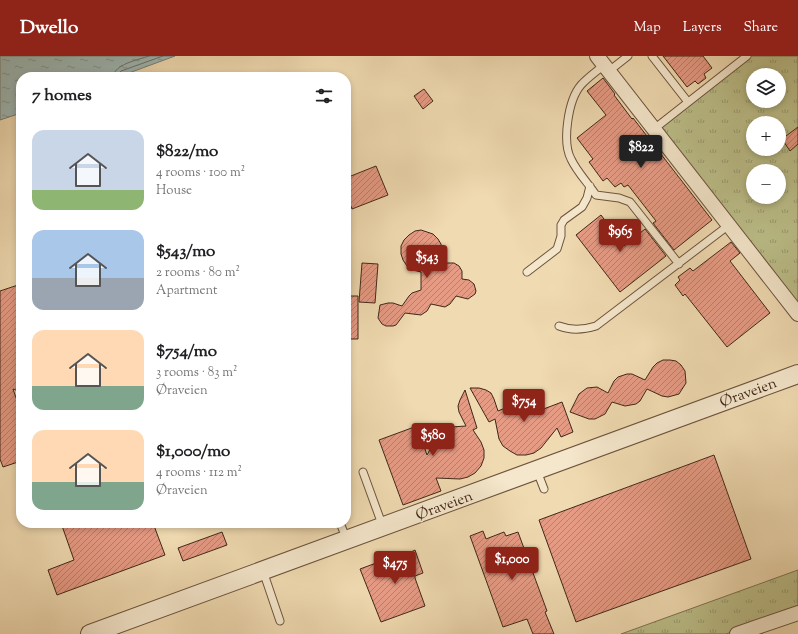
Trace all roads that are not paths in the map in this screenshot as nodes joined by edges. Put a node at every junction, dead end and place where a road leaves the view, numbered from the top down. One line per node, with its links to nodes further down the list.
1 (628, 56): 4 (lane)
2 (652, 56): 5 (lane)
3 (747, 56): 5 (lane)
4 (604, 64): 6 (street); 7 (lane)
5 (688, 102): 6 (lane)
6 (654, 129): 8 (street)
7 (590, 186): 9 (lane); 10 (lane)
8 (729, 225): 9 (lane); 11 (street)
9 (679, 264): 12 (lane)
10 (528, 272)
11 (798, 314)
12 (559, 326)
13 (798, 374): 14 (street, Øraveien)
14 (537, 471): 16 (lane); 17 (street, Øraveien)
15 (363, 472): 17 (lane)
16 (544, 488)
17 (383, 527): 19 (street, Øraveien)
18 (342, 528): 19 (lane)
19 (347, 540): 20 (street, Øraveien)
20 (263, 571): 22 (lane); 23 (street, Øraveien)
21 (798, 613): 24 (street)
22 (280, 621)
23 (90, 634)
24 (737, 634)

